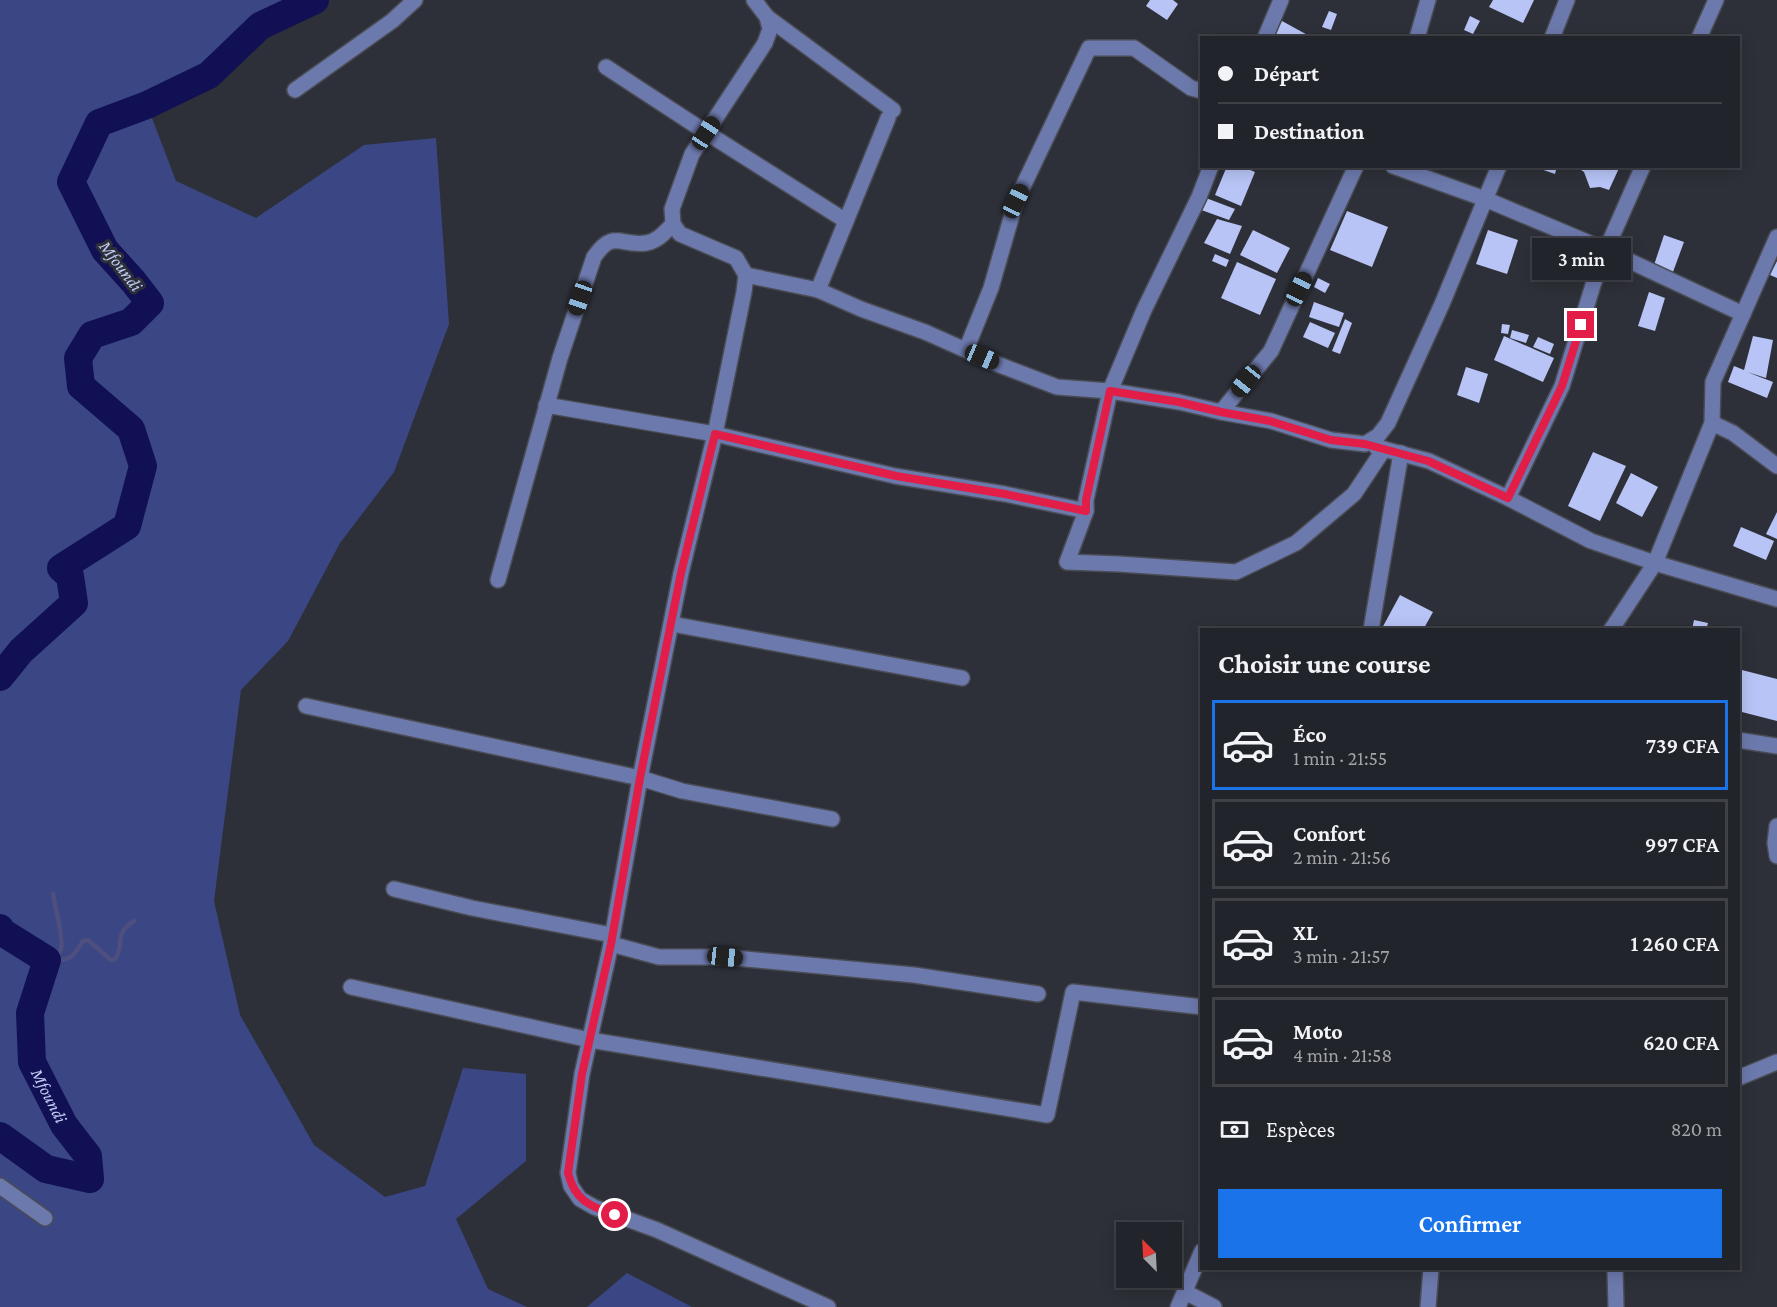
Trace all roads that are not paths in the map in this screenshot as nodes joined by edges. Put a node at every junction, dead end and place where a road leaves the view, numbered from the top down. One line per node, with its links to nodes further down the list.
1 (415, 0): 13 (street)
2 (754, 0): 7 (street)
3 (1281, 0): 8 (street)
4 (1428, 0): 9 (street)
5 (1567, 0): 10 (street)
6 (1716, 0): 11 (street)
7 (767, 17): 15 (street); 22 (street)
8 (1266, 36)
9 (1418, 36)
10 (1553, 36)
11 (1701, 36)
12 (606, 67): 15 (street)
13 (295, 90)
14 (1200, 90): 29 (street)
15 (706, 133): 22 (street); 23 (street)
16 (1210, 168): 30 (street)
17 (1355, 168): 32 (street)
18 (1399, 168): 21 (street)
19 (1498, 168): 21 (street)
20 (1641, 168): 25 (street)
21 (1485, 199): 25 (street); 35 (street)
22 (846, 221): 27 (street)
23 (674, 224): 26 (street); 31 (street)
24 (1777, 237): 28 (street)
25 (1606, 250): 28 (street); 39 (street)
26 (746, 275): 27 (street); 34 (street)
27 (818, 290): 29 (street)
28 (1743, 314): 33 (street)
29 (966, 350): 30 (street)
30 (1110, 391): 32 (street); 40 (street)
31 (546, 405): 34 (street); 42 (street)
32 (1221, 412): 35 (street)
33 (1712, 423): 38 (street); 41 (street)
34 (715, 434): 40 (street); 44 (street)
35 (1365, 444): 36 (street)
36 (1384, 449): 37 (street); 40 (street)
37 (1401, 453): 39 (street); 45 (street)
38 (1777, 466)
39 (1508, 498): 41 (street)
40 (1086, 511)
41 (1655, 563): 43 (street); 46 (street)
42 (498, 580)
43 (1777, 599)
44 (672, 624): 47 (street); 51 (street)
45 (1371, 628)
46 (1612, 628)
47 (962, 678)
48 (306, 706): 51 (street)
49 (1740, 740): 50 (street)
50 (1777, 746)
51 (640, 778): 52 (street); 56 (street)
52 (832, 819)
53 (1777, 825): 54 (street)
54 (1777, 856)
55 (394, 889): 56 (street)
56 (611, 939): 58 (street); 60 (street)
57 (351, 987): 60 (street)
58 (1038, 994)
59 (1200, 1007): 60 (street)
60 (590, 1040): 69 (street)
61 (1777, 1062): 62 (street)
62 (1740, 1077)
63 (0, 1186): 64 (street)
64 (45, 1218)
65 (1200, 1256): 68 (street)
66 (1431, 1270): 71 (street)
67 (1615, 1270): 72 (street)
68 (1182, 1300): 70 (street)
69 (828, 1307)
70 (1214, 1307)
71 (1428, 1307)
72 (1616, 1307)

